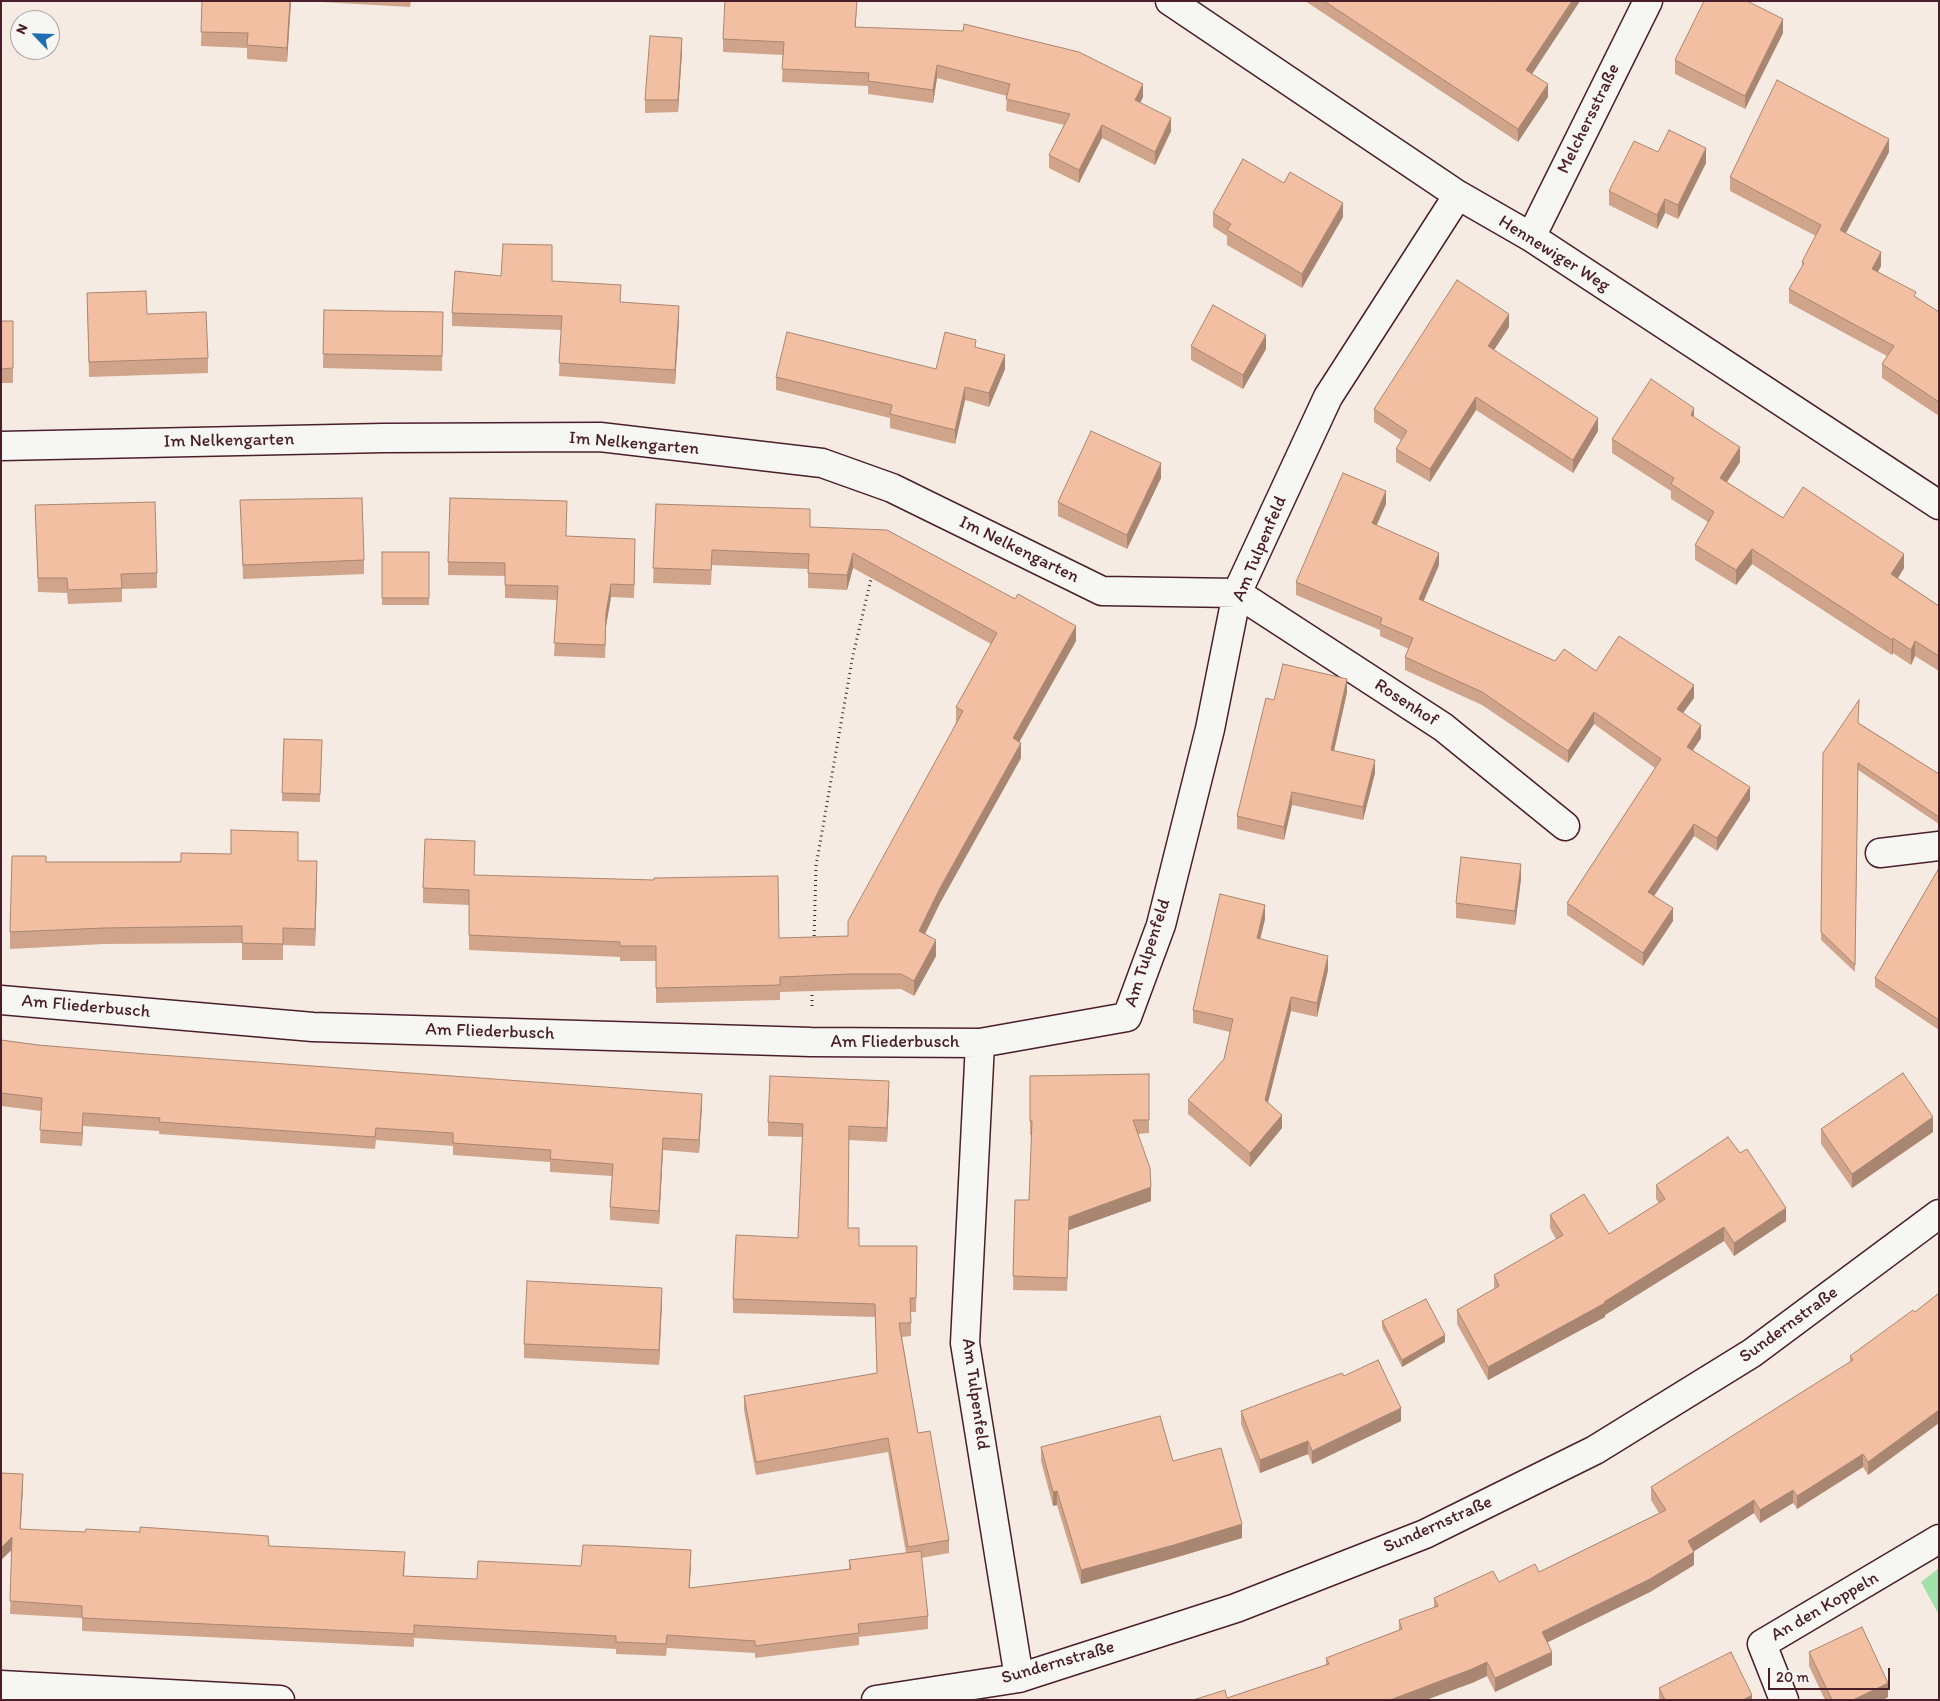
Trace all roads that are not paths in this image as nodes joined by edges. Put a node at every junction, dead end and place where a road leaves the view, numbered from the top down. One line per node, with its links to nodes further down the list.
1 (1170, 1): 3 (street, Hennewiger Weg)
2 (1648, 1): 4 (street, Melchersstraße)
3 (1458, 196): 4 (street, Hennewiger Weg); 7 (street, Am Tulpenfeld)
4 (1531, 237): 6 (street, Hennewiger Weg)
5 (1, 446): 7 (street, Im Nelkengarten)
6 (1939, 505)
7 (1237, 593): 8 (street, Rosenhof); 12 (street, Am Tulpenfeld)
8 (1565, 826)
9 (1939, 846): 10 (street)
10 (1880, 853)
11 (1, 1000): 12 (street, Am Fliederbusch)
12 (980, 1043): 15 (street, Am Tulpenfeld)
13 (1939, 1214): 15 (street, Sundernstraße)
14 (1939, 1539): 20 (street, An den Koppeln)
15 (1019, 1678): 19 (street, Sundernstraße)
16 (1, 1685): 17 (street)
17 (66, 1694): 18 (street)
18 (280, 1700)
19 (876, 1700)
20 (1784, 1700)

